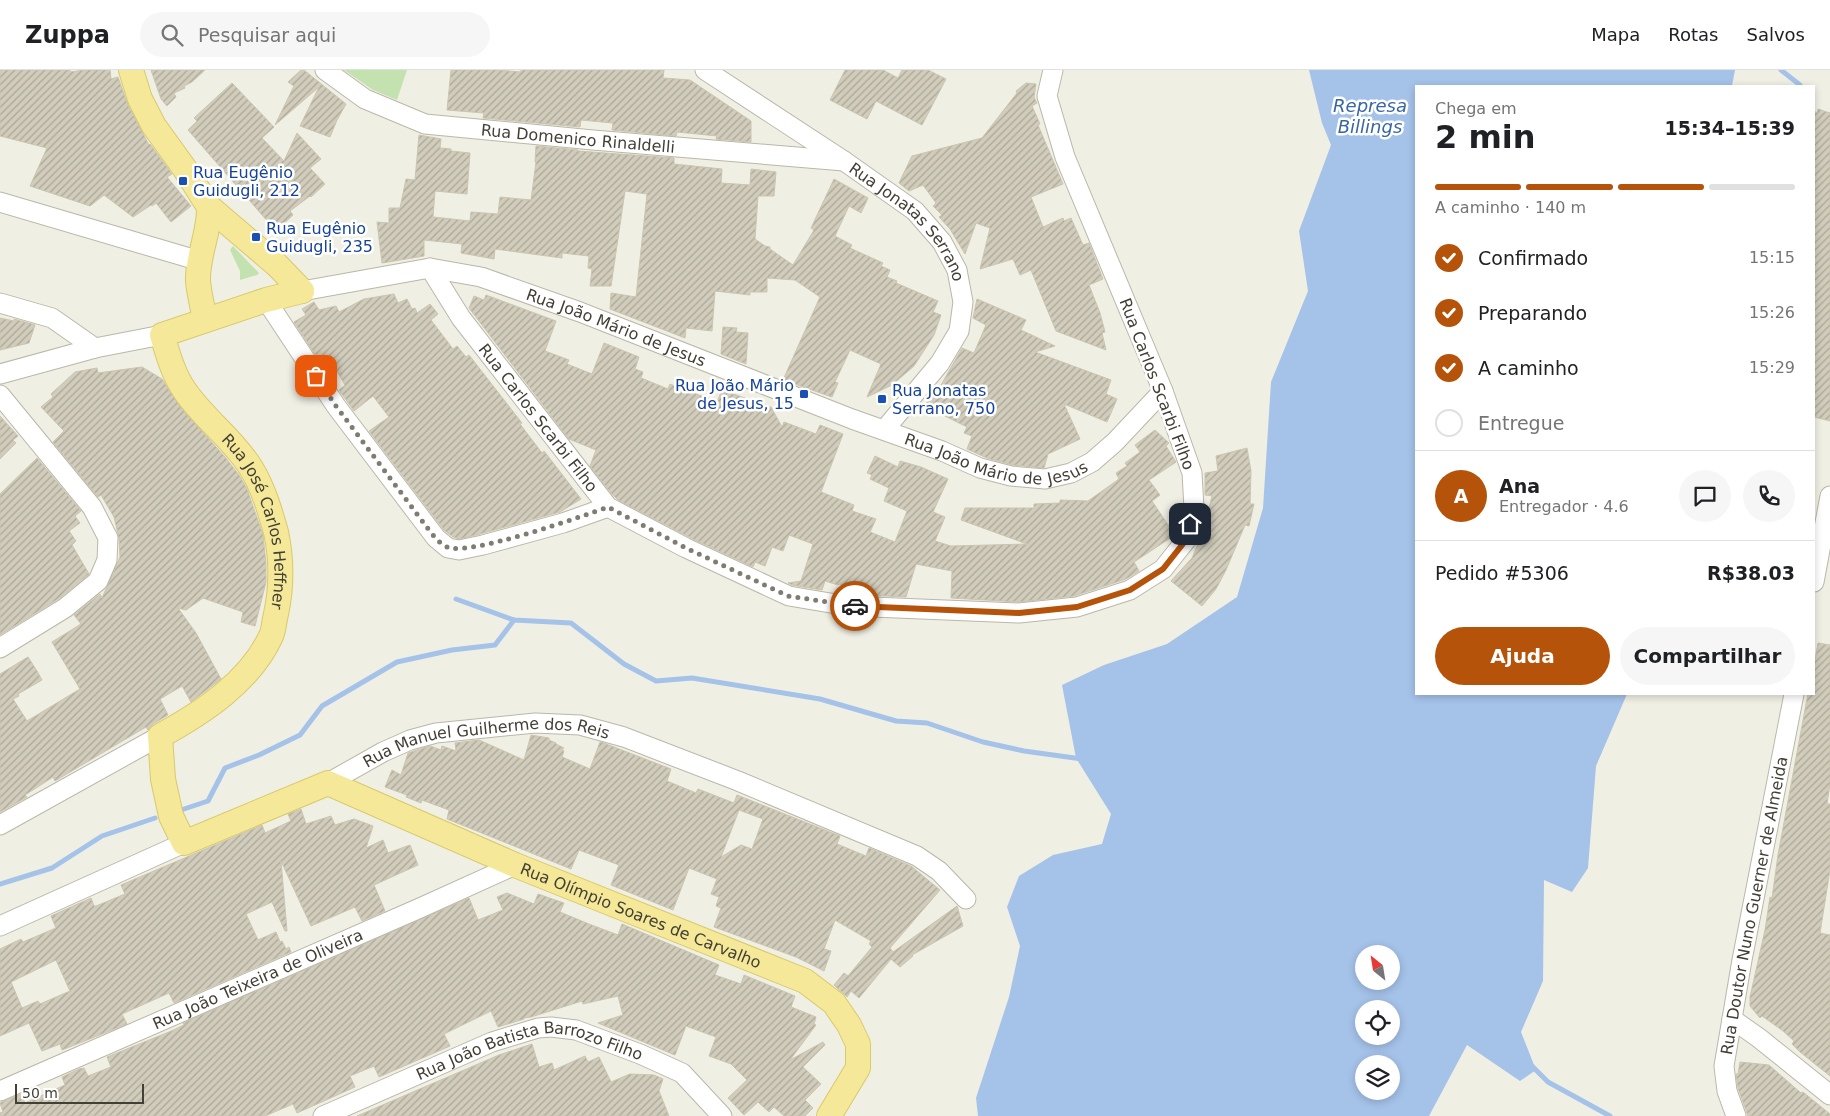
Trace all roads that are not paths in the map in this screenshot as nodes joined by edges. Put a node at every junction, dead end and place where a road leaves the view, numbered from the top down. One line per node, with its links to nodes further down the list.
1 (131, 70): 7 (main road)
2 (325, 70): 5 (street, Rua Domenico Rinaldelli)
3 (706, 70): 5 (street, Rua Jonatas Serrano)
4 (1053, 70): 17 (street, Rua Carlos Scarbi Filho)
5 (844, 162): 19 (street, Rua Jonatas Serrano)
6 (0, 202): 8 (street)
7 (209, 207): 8 (main road); 10 (main road)
8 (200, 261): 13 (main road)
9 (430, 268): 10 (street, Rua João Mário de Jesus); 19 (street, Rua João Mário de Jesus); 21 (street, Rua Carlos Scarbi Filho)
10 (302, 291): 11 (main road, Rua João Mário de Jesus)
11 (266, 300): 13 (main road, Rua João Mário de Jesus); 21 (street)
12 (0, 303): 15 (street)
13 (206, 320): 14 (main road, Rua João Mário de Jesus)
14 (162, 335): 15 (street); 25 (main road, Rua José Carlos Heffner)
15 (95, 348): 16 (street)
16 (0, 374)
17 (1163, 391): 19 (street, Rua João Mário de Jesus); 21 (street, Rua Carlos Scarbi Filho)
18 (0, 395): 23 (street)
19 (885, 429)
20 (1830, 496): 22 (street)
21 (608, 507)
22 (1815, 577)
23 (0, 648)
24 (1794, 695): 32 (street, Rua Doutor Nuno Guerner de Almeida)
25 (160, 736): 27 (street, Rua José Carlos Heffner); 28 (main road)
26 (328, 783): 28 (main road, Rua Manuel Guilherme dos Reis); 29 (main road, Rua Olímpio Soares de Carvalho); 30 (street, Rua Manuel Guilherme dos Reis)
27 (0, 825)
28 (184, 843): 31 (street, Rua Manuel Guilherme dos Reis)
29 (515, 865): 33 (street, Rua João Teixeira de Oliveira); 37 (main road, Rua Olímpio Soares de Carvalho)
30 (966, 899)
31 (0, 926)
32 (1732, 1019): 34 (street); 38 (street, Rua Doutor Nuno Guerner de Almeida)
33 (0, 1091)
34 (1830, 1095)
35 (715, 1114): 36 (street, Rua João Batista Barrozo Filho)
36 (324, 1116)
37 (829, 1116)
38 (1736, 1116)

